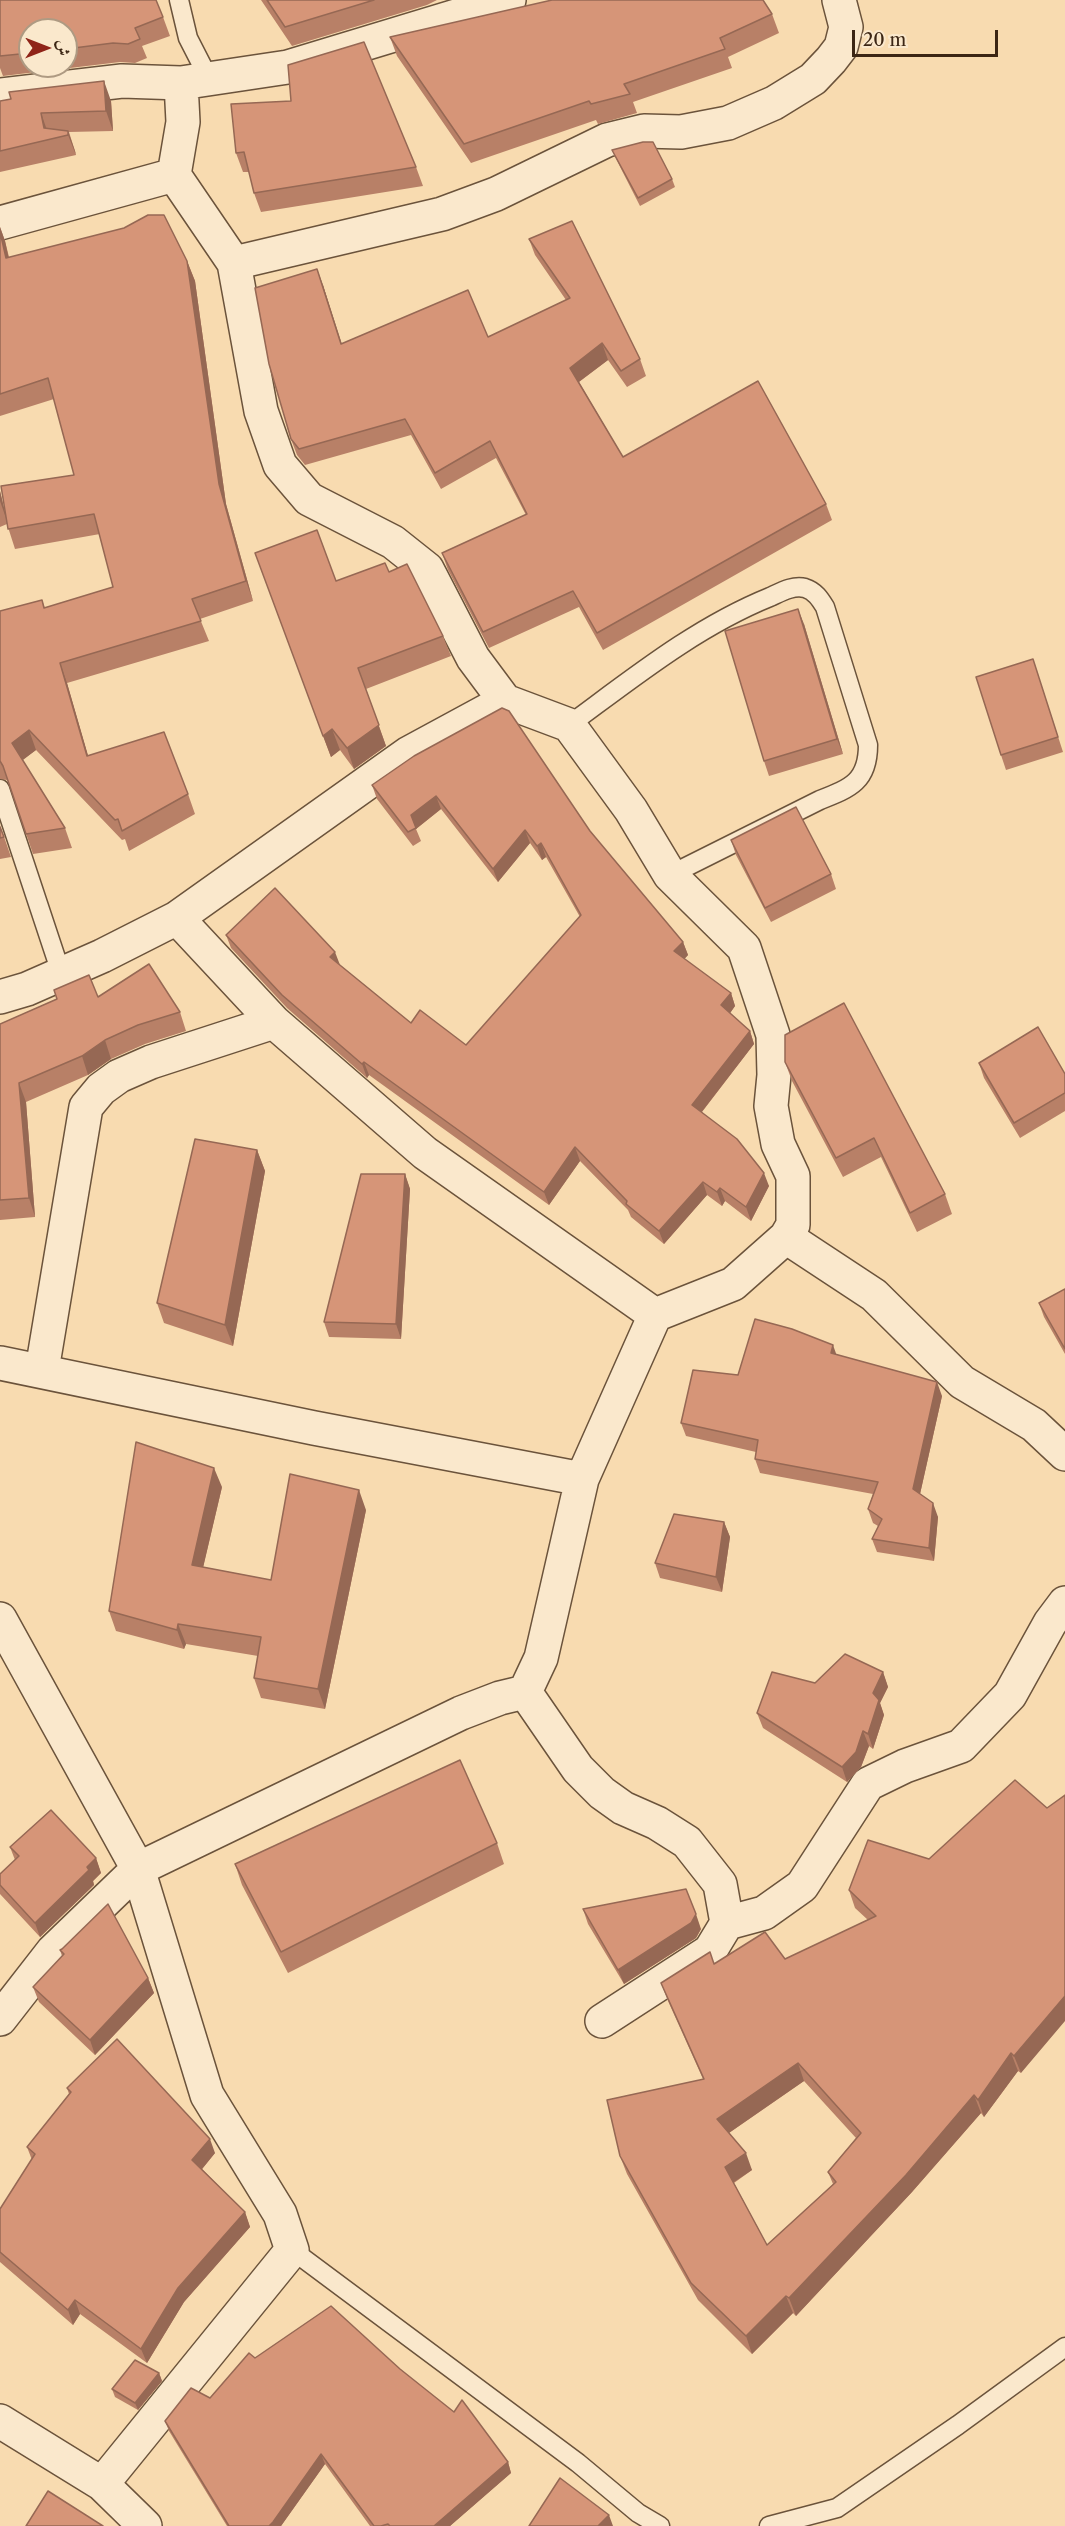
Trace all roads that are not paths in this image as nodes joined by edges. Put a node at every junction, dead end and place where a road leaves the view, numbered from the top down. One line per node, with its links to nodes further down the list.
1 (178, 0): 4 (lane)
2 (509, 0): 4 (street)
3 (839, 0): 8 (street)
4 (195, 81): 5 (street); 6 (street)
5 (0, 95)
6 (174, 175): 7 (street); 8 (street)
7 (0, 223)
8 (234, 263): 9 (street)
9 (505, 701): 10 (street); 13 (street)
10 (569, 725): 12 (street); 12 (lane)
11 (0, 789): 14 (lane)
12 (670, 875): 17 (street)
13 (177, 918): 14 (street); 16 (street)
14 (61, 974): 15 (street)
15 (0, 997)
16 (274, 1022): 18 (street); 20 (street)
17 (786, 1237): 18 (street); 21 (street)
18 (655, 1315): 22 (street)
19 (0, 1363): 20 (street)
20 (42, 1370): 22 (street)
21 (1065, 1454)
22 (582, 1479): 25 (street)
23 (1065, 1603): 27 (street)
24 (0, 1619): 26 (street)
25 (525, 1692): 26 (street); 27 (street)
26 (138, 1869): 28 (street); 30 (street)
27 (727, 1923): 29 (street)
28 (0, 2019)
29 (602, 2022)
30 (292, 2250): 33 (street); 35 (lane)
31 (1065, 2347): 36 (lane)
32 (0, 2421): 33 (street)
33 (102, 2484): 34 (street)
34 (145, 2526)
35 (660, 2526)
36 (769, 2526)

